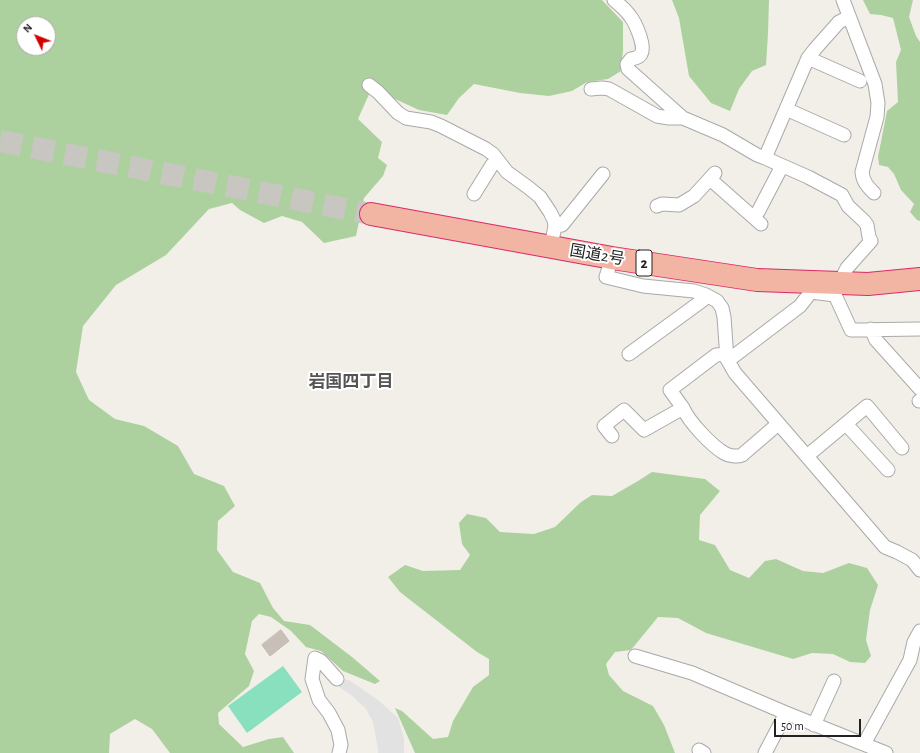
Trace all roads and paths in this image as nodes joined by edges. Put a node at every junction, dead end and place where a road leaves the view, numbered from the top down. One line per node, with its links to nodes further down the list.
1 (614, 0): 9 (street)
2 (844, 0): 3 (street)
3 (849, 17): 4 (street); 15 (street)
4 (808, 58): 5 (street); 8 (street)
5 (860, 81)
6 (369, 85): 12 (street)
7 (591, 89): 9 (street)
8 (786, 109): 10 (street); 11 (street)
9 (683, 118): 11 (street)
10 (844, 135)
11 (765, 158): 13 (street)
12 (498, 161): 16 (street); 19 (street)
13 (782, 166): 17 (street); 22 (street)
14 (603, 174): 19 (street)
15 (874, 193)
16 (474, 194)
17 (657, 206)
18 (371, 214): 19 (highway, 国道2号 / 2)
19 (553, 236): 20 (highway, 国道2号 / 2)
20 (612, 258): 23 (highway, 国道2号 / 2); 24 (street)
21 (920, 279): 22 (highway, 国道2号 / 2)
22 (842, 283): 23 (highway, 国道2号 / 2)
23 (812, 287): 25 (street); 28 (street)
24 (706, 295): 27 (street); 28 (street)
25 (871, 329): 26 (street); 29 (street)
26 (920, 329)
27 (629, 354)
28 (726, 356): 30 (street); 31 (street)
29 (920, 397)
30 (683, 408): 31 (street); 33 (street)
31 (778, 424): 35 (street)
32 (846, 424): 34 (street); 35 (street); 36 (street)
33 (612, 436)
34 (902, 448)
35 (807, 456): 37 (street)
36 (888, 470)
37 (920, 570)
38 (920, 631): 44 (street)
39 (635, 656): 42 (street)
40 (337, 679): 45 (street)
41 (834, 681): 43 (street)
42 (786, 713): 43 (street); 46 (street)
43 (814, 725): 44 (street)
44 (864, 744): 47 (street)
45 (339, 753)
46 (764, 753)
47 (886, 753)

